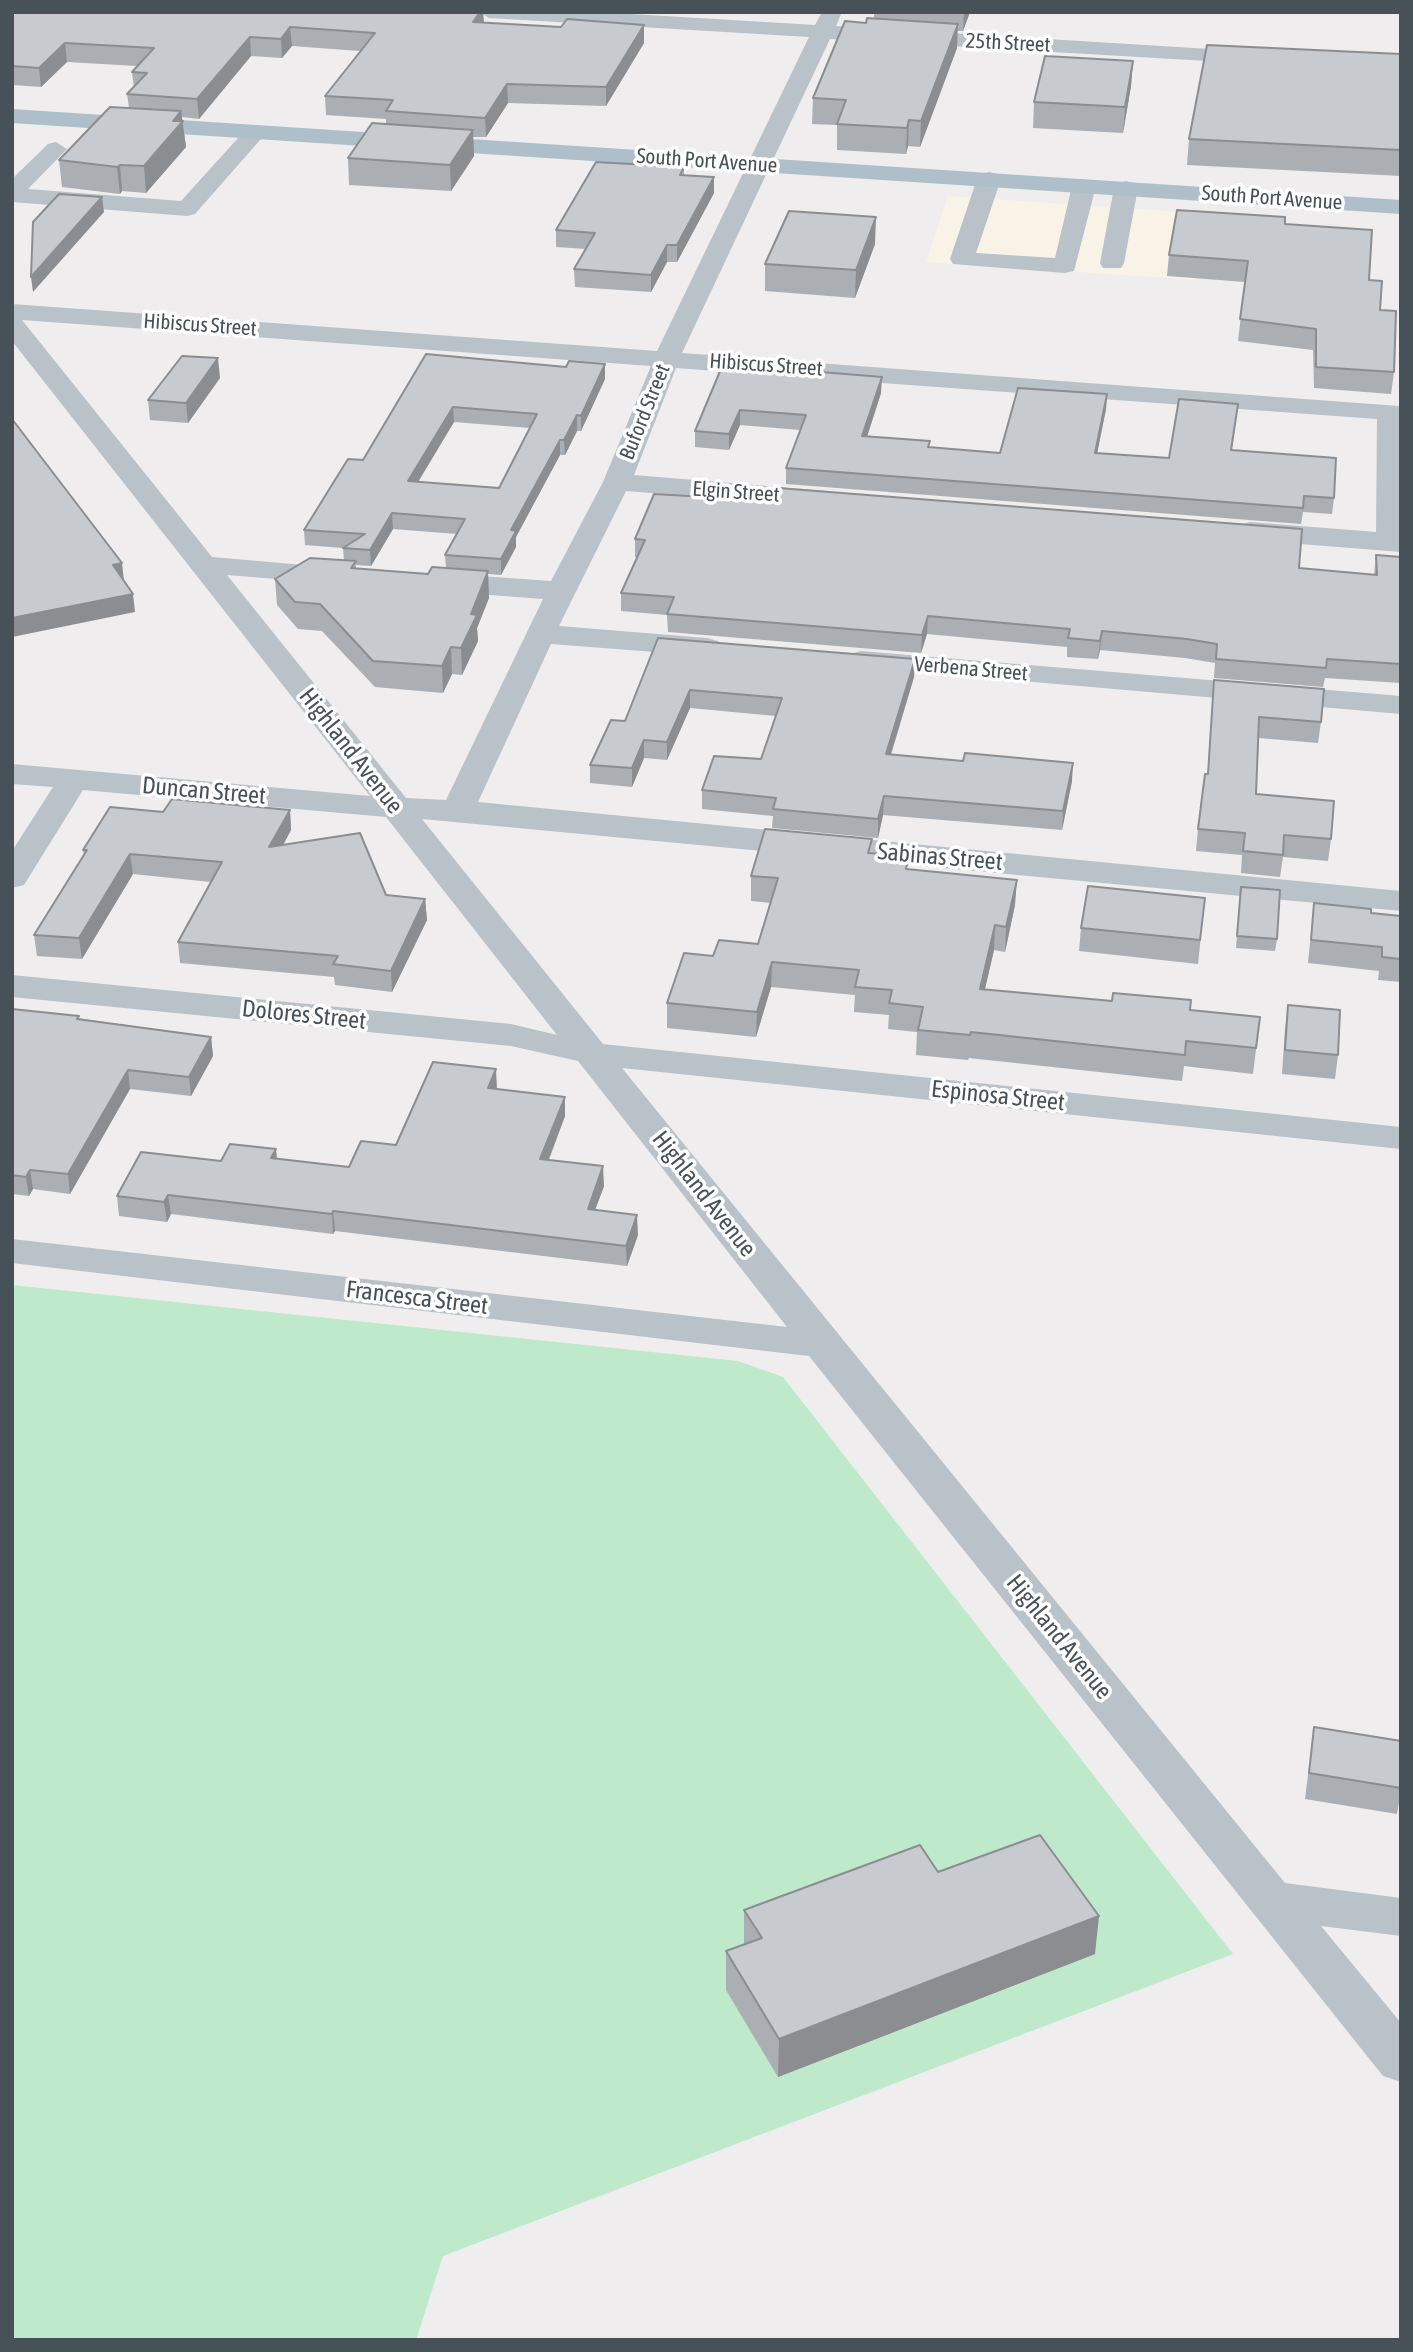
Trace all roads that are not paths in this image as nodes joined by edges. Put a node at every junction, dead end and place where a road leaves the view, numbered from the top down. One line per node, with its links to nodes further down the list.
1 (489, 12): 4 (street, 25th Street)
2 (879, 15): 3 (street)
3 (906, 16)
4 (773, 20): 5 (street, 25th Street)
5 (827, 22): 6 (street, 25th Street); 10 (street, Buford Street)
6 (1275, 59)
7 (12, 116): 8 (main road, South Port Avenue)
8 (256, 132): 10 (main road, South Port Avenue); 14 (street)
9 (57, 149): 14 (street)
10 (759, 164): 11 (main road, South Port Avenue); 19 (street, Buford Street)
11 (989, 179): 12 (main road, South Port Avenue); 12 (street)
12 (1084, 186): 13 (main road, South Port Avenue)
13 (1126, 188): 15 (main road, South Port Avenue); 16 (street)
14 (12, 194)
15 (1401, 206)
16 (1112, 263)
17 (12, 312): 19 (street, Hibiscus Street)
18 (12, 324): 24 (street, Highland Avenue)
19 (667, 358): 20 (street, Buford Street); 23 (street, Hibiscus Street)
20 (617, 482): 21 (street, Elgin Street); 27 (street, Buford Street)
21 (851, 500)
22 (1224, 529): 23 (street)
23 (1395, 543)
24 (205, 565): 25 (street); 34 (street, Highland Avenue)
25 (361, 576)
26 (414, 580): 27 (street)
27 (561, 591): 28 (street, Buford Street)
28 (542, 634): 29 (street); 35 (street, Buford Street)
29 (736, 650)
30 (833, 658): 31 (street, Verbena Street)
31 (1401, 705)
32 (12, 774): 33 (street, Duncan Street)
33 (74, 779): 34 (street, Duncan Street); 36 (street)
34 (396, 808): 35 (street, Sabinas Street); 39 (street, Highland Avenue)
35 (458, 810): 37 (street, Sabinas Street)
36 (12, 878)
37 (1401, 901)
38 (12, 986): 39 (street, Dolores Street)
39 (594, 1054): 40 (street, Espinosa Street); 42 (street, Highland Avenue)
40 (1401, 1138)
41 (12, 1251): 42 (street, Francesca Street)
42 (822, 1344): 43 (street, Highland Avenue)
43 (1272, 1900): 44 (street); 45 (street, Highland Avenue)
44 (1401, 1917)
45 (1401, 2061)

